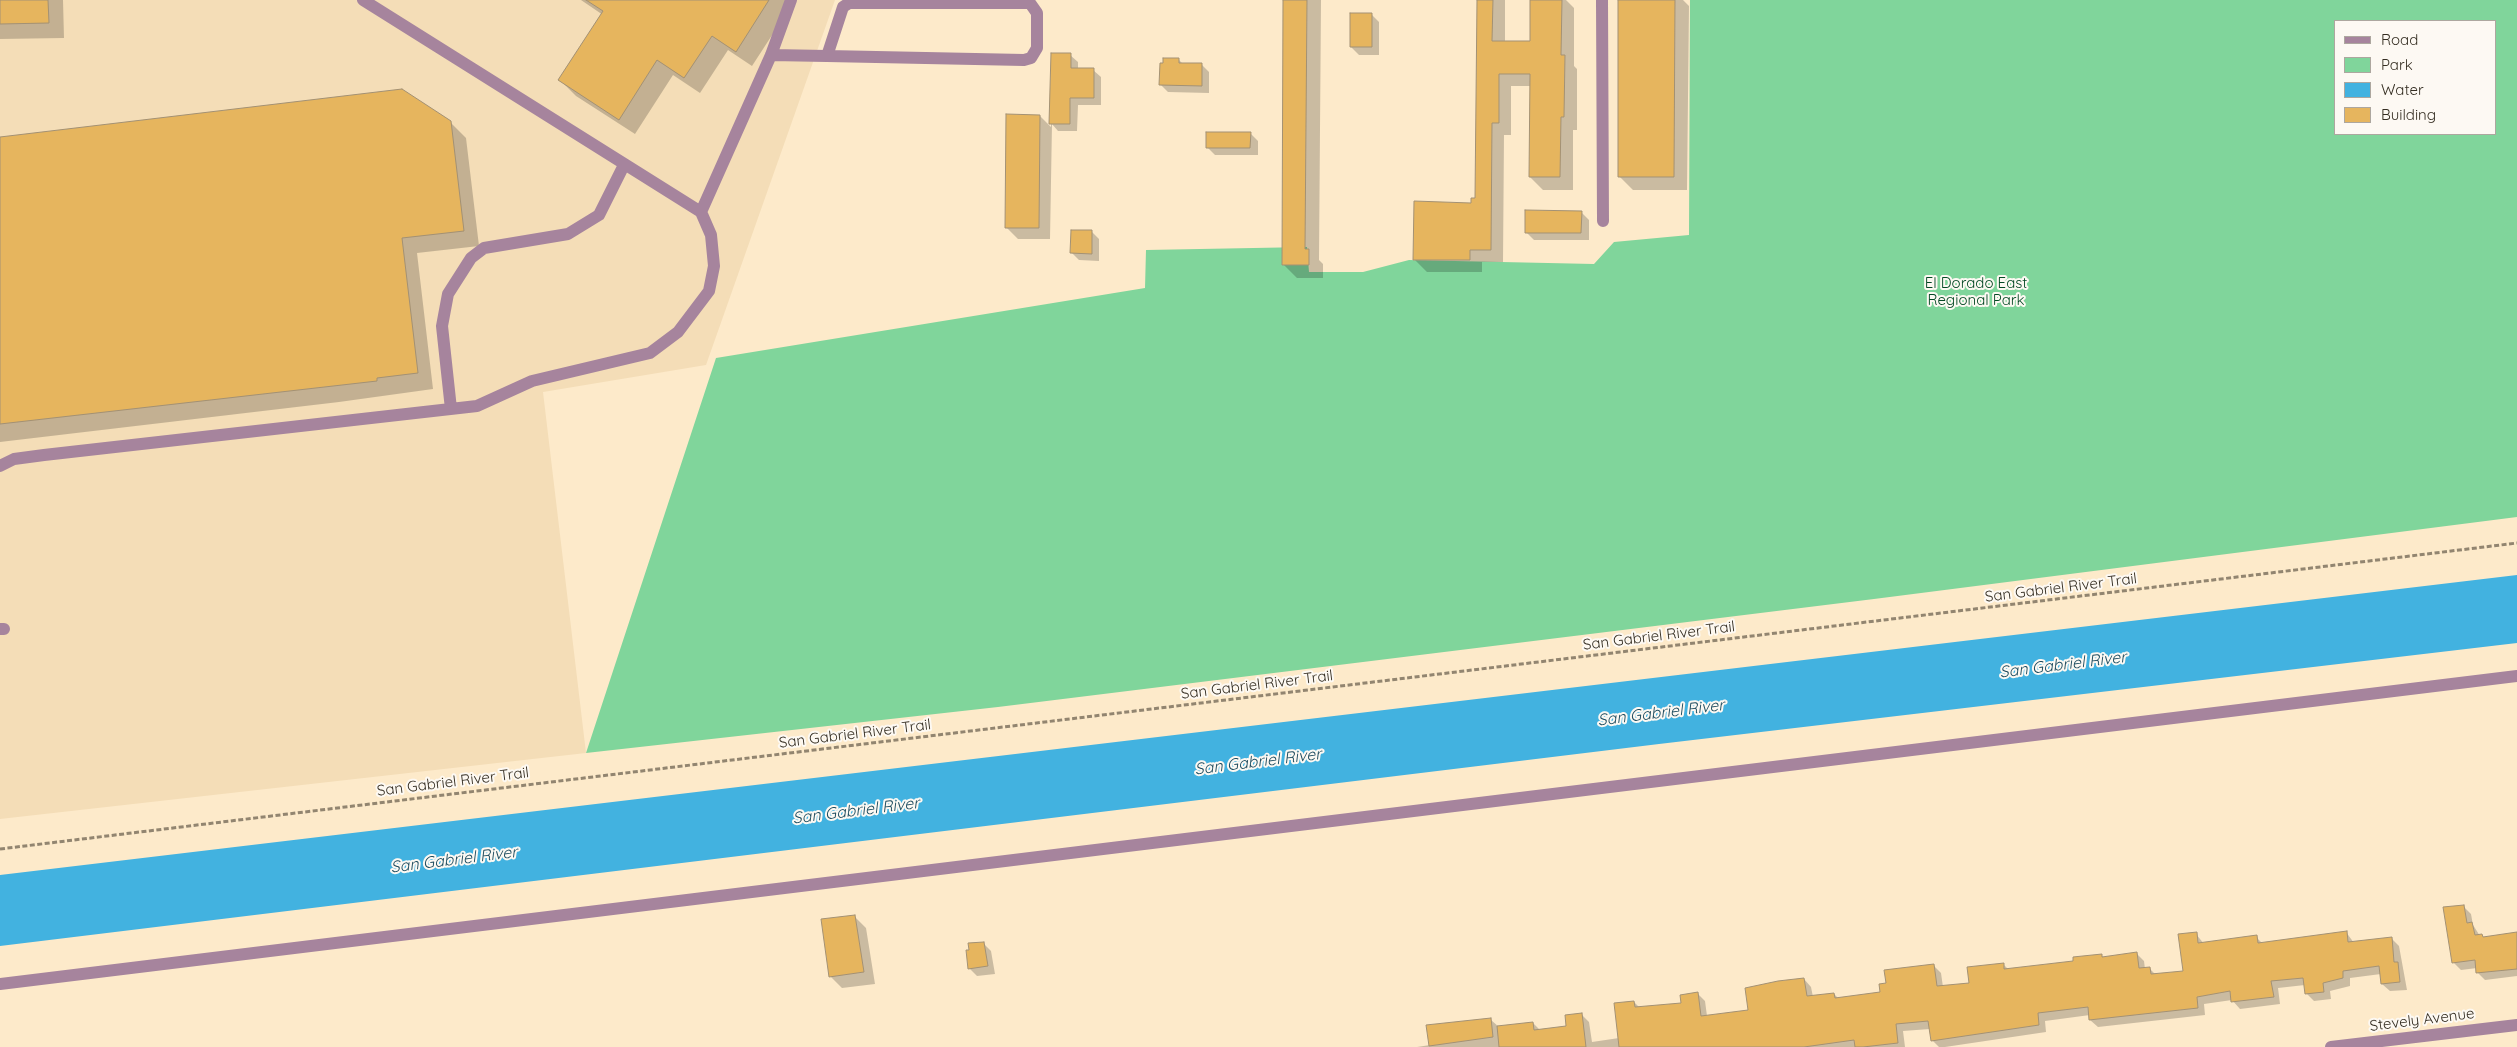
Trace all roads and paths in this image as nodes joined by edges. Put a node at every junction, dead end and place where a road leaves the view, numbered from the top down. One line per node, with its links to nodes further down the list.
1 (362, 0): 7 (street)
2 (791, 0): 5 (street)
3 (1602, 0): 9 (street)
4 (1037, 4): 6 (street); 6 (street)
5 (771, 55): 6 (street); 8 (street)
6 (827, 56)
7 (624, 165): 8 (street); 10 (street)
8 (701, 212): 10 (street)
9 (1603, 221)
10 (451, 409): 11 (street)
11 (0, 466)
12 (2517, 543): 14 (path, San Gabriel River Trail)
13 (2517, 676): 15 (street)
14 (0, 849)
15 (0, 984)
16 (2517, 1025): 17 (street, Stevely Avenue)
17 (2418, 1043): 18 (street, Stevely Avenue)
18 (2332, 1047)

